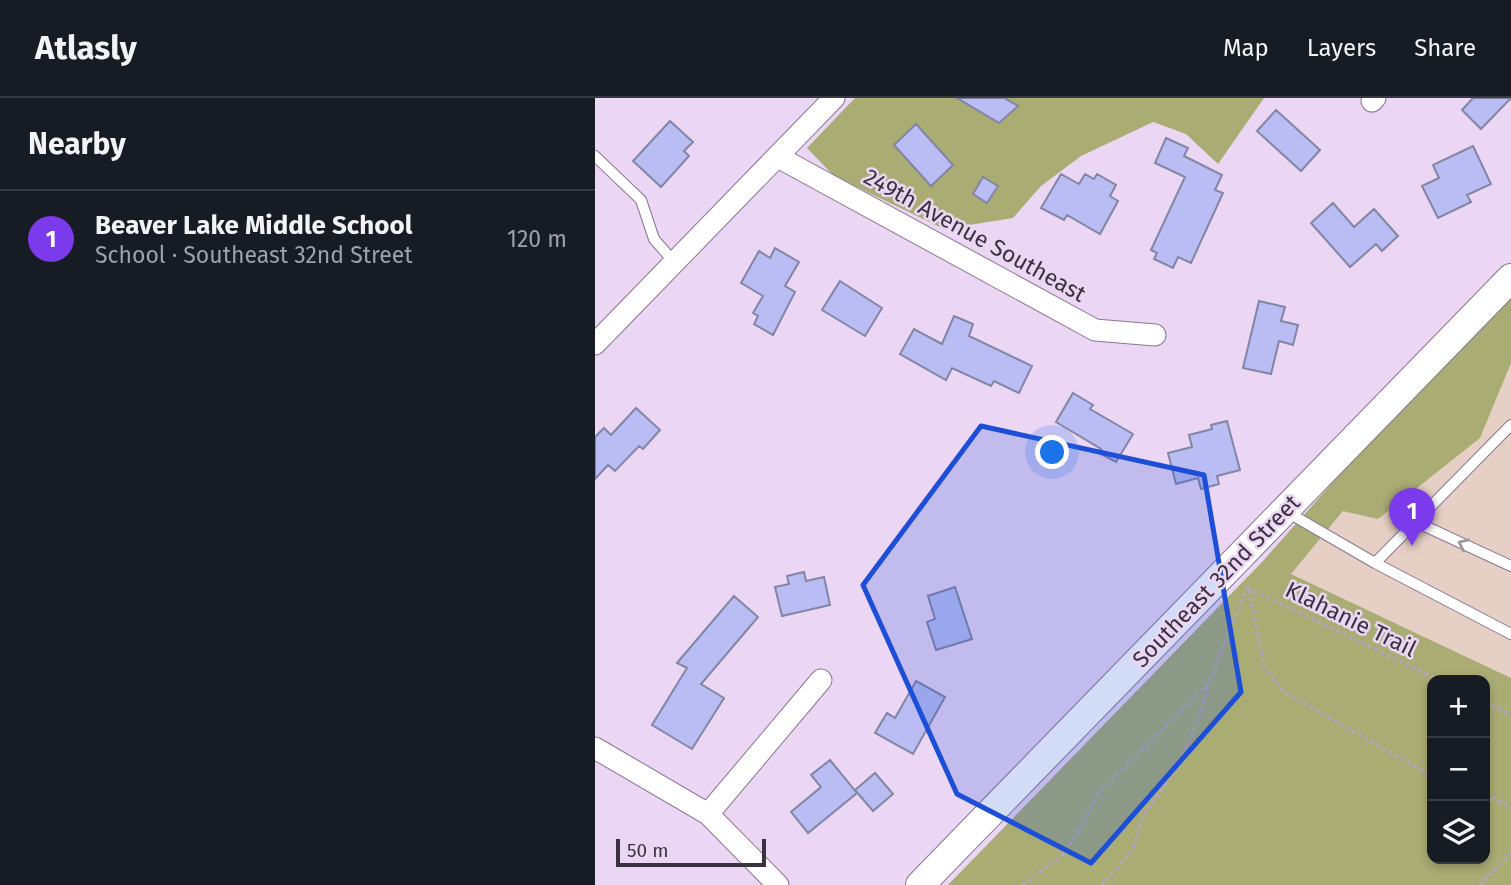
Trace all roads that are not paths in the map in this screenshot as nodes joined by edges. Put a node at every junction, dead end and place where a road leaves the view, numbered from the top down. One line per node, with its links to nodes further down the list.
1 (834, 98): 3 (street)
2 (595, 156): 4 (lane)
3 (778, 157): 4 (street); 6 (street, 249th Avenue Southeast)
4 (674, 262): 7 (street)
5 (1511, 278): 9 (street, Southeast 32nd Street)
6 (1155, 335)
7 (595, 344)
8 (1511, 425): 10 (lane)
9 (1284, 511): 11 (lane); 18 (street, Southeast 32nd Street)
10 (1416, 522): 11 (lane); 12 (lane, one-way to 10)
11 (1375, 563): 13 (lane)
12 (1511, 566)
13 (1511, 634)
14 (821, 680): 16 (street)
15 (595, 748): 16 (street)
16 (708, 814): 17 (street)
17 (778, 885)
18 (920, 885)

